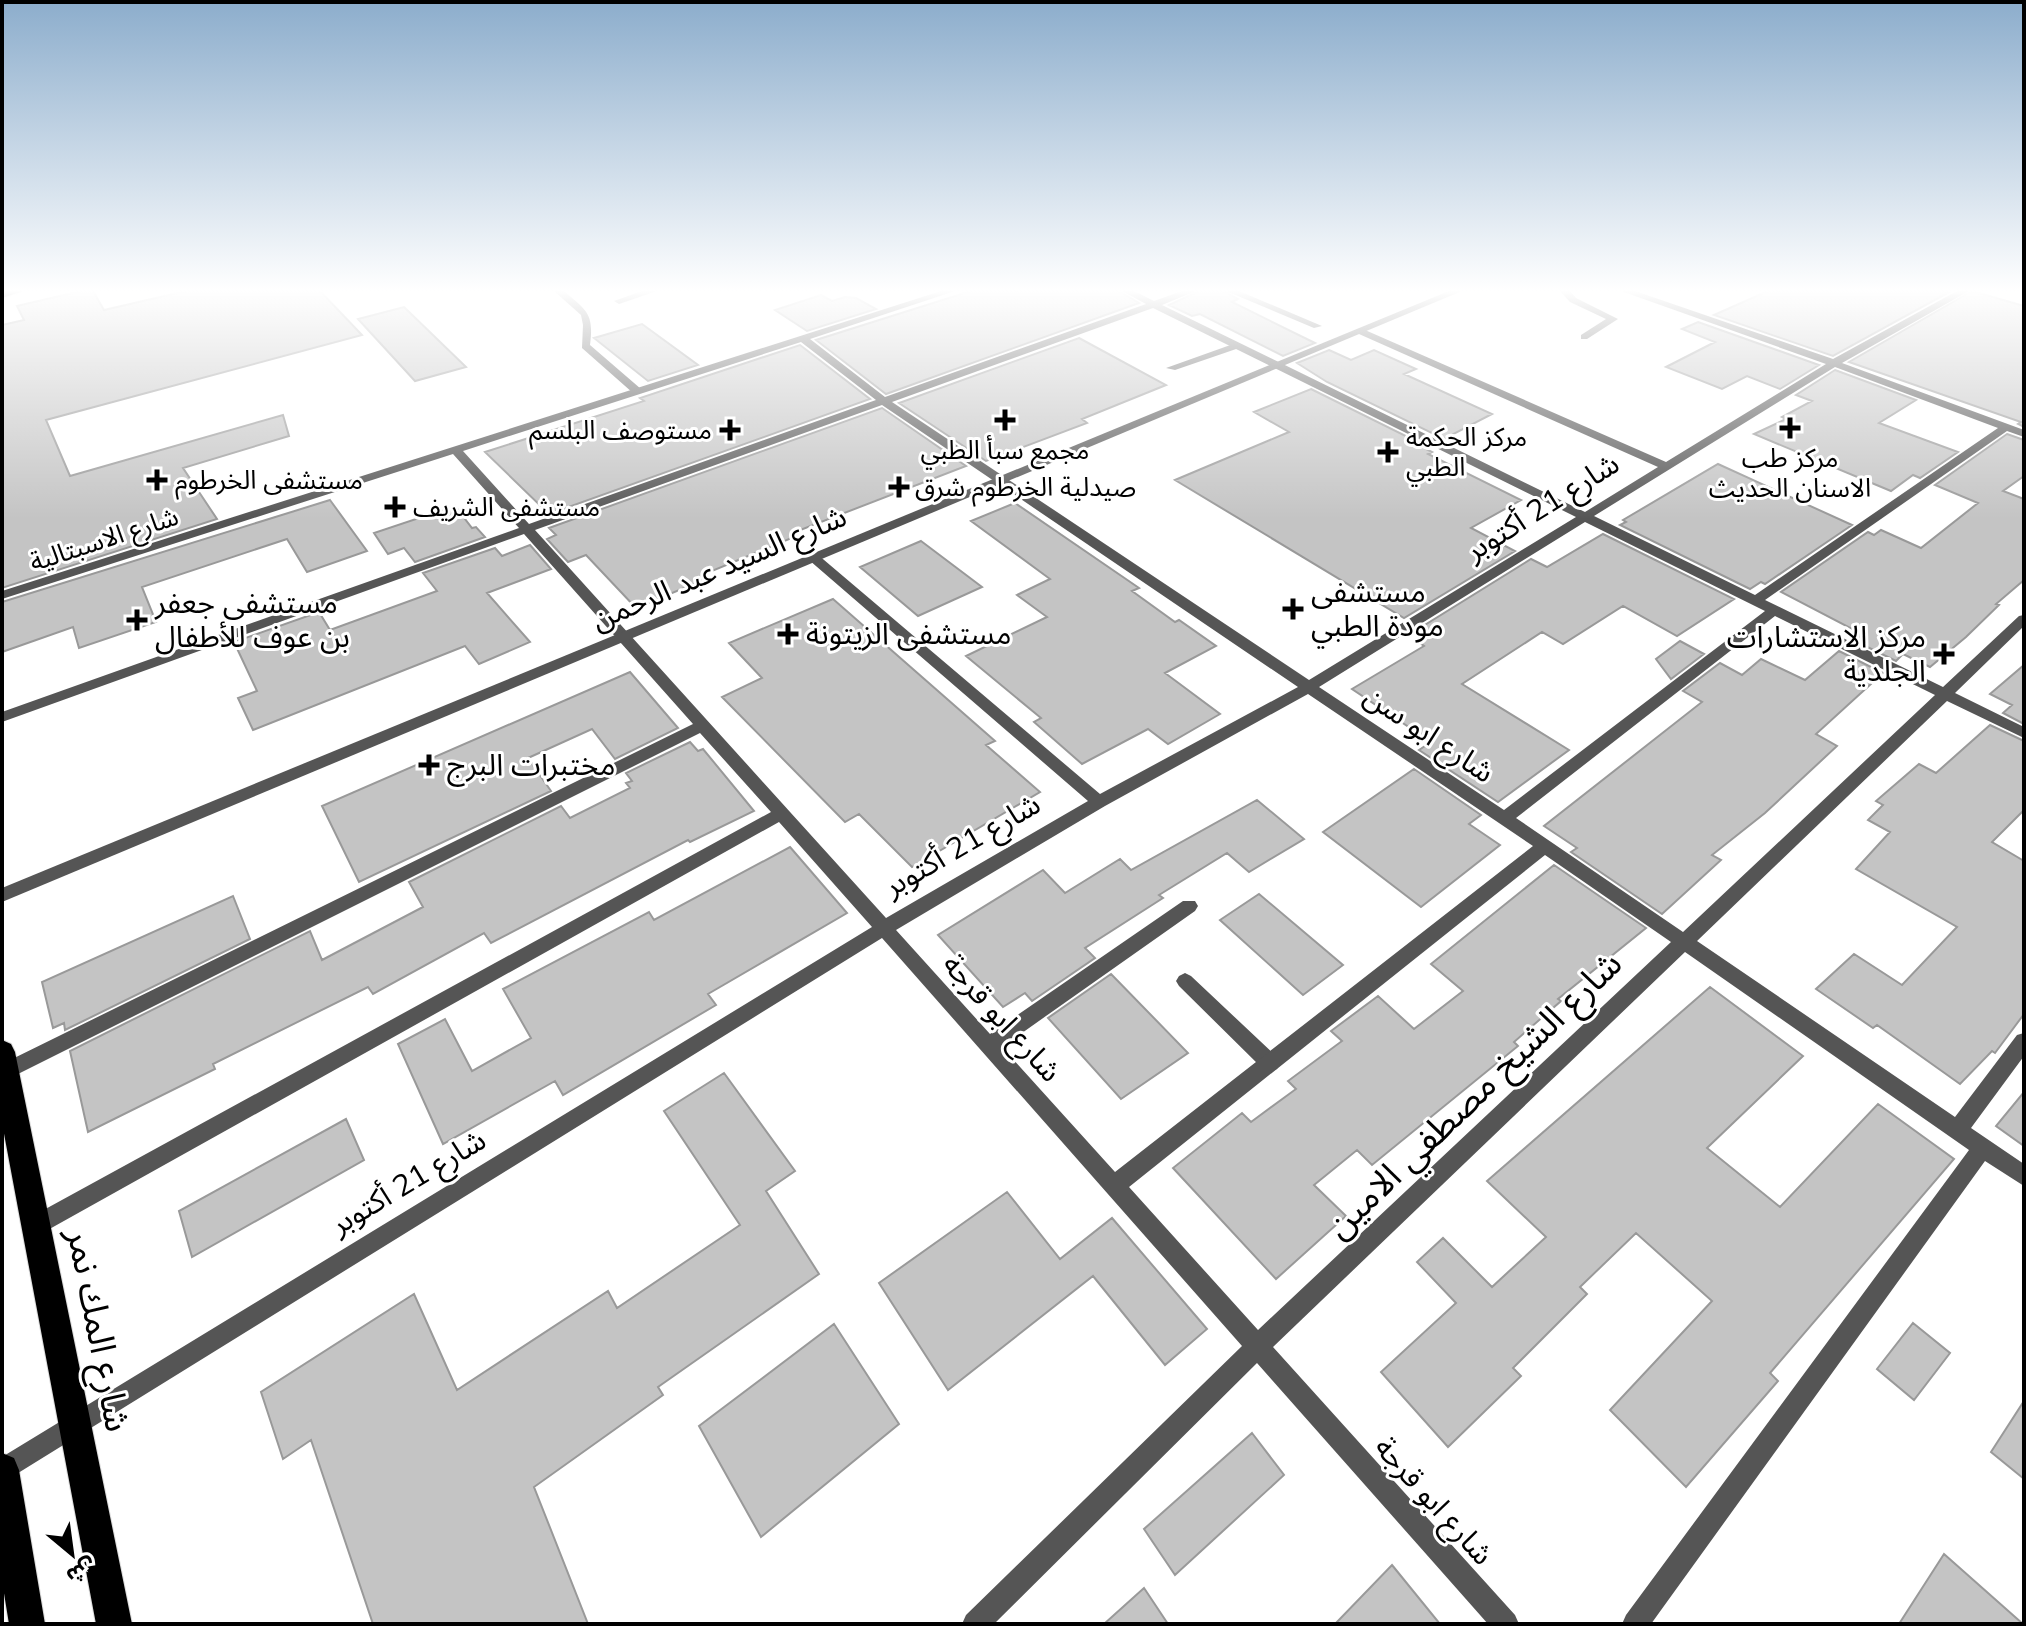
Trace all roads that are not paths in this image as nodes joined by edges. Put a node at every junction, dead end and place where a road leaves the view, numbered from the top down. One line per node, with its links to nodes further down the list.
1 (609, 367): 11 (street)
2 (712, 367): 11 (street, شارع الاسبتالية)
3 (839, 367): 12 (street, شارع ابو سن)
4 (978, 367): 12 (street)
5 (1174, 367): 10 (street)
6 (1278, 367): 17 (street, شارع السيد عبد الرحمن); 18 (street)
7 (1441, 367): 16 (street)
8 (1828, 367): 16 (street, شارع 21 أكتوبر)
9 (1844, 367): 13 (street)
10 (1171, 368)
11 (637, 391): 15 (street, شارع الاسبتالية)
12 (883, 401): 17 (street, شارع ابو سن); 19 (street)
13 (2006, 427): 14 (street); 22 (street)
14 (2024, 434)
15 (456, 450): 19 (street, شارع ابو قرجة); 21 (street, شارع الاسبتالية)
16 (1668, 467): 18 (street, شارع 21 أكتوبر)
17 (1000, 480): 20 (street, شارع السيد عبد الرحمن); 26 (street, شارع ابو سن)
18 (1587, 517): 22 (street); 26 (street, شارع 21 أكتوبر)
19 (526, 529): 25 (street, شارع ابو قرجة); 28 (street)
20 (813, 557): 25 (street, شارع السيد عبد الرحمن); 31 (street)
21 (2, 595)
22 (1755, 601): 23 (street)
23 (1774, 610): 27 (street); 33 (street)
24 (2024, 619): 27 (street, شارع الشيخ مصطفي الامين)
25 (622, 637): 29 (street, شارع ابو قرجة); 35 (street, شارع السيد عبد الرحمن)
26 (1309, 687): 31 (street, شارع 21 أكتوبر); 33 (street, شارع ابو سن)
27 (1945, 693): 30 (street); 38 (street, شارع الشيخ مصطفي الامين)
28 (2, 717)
29 (702, 726): 32 (street, شارع ابو قرجة); 42 (street)
30 (2024, 733)
31 (1099, 802): 37 (street, شارع 21 أكتوبر)
32 (781, 814): 37 (street, شارع ابو قرجة); 48 (street)
33 (1504, 819): 34 (street, شارع ابو سن)
34 (1545, 846): 38 (street, شارع ابو سن); 43 (street)
35 (2, 895)
36 (1189, 906): 41 (street)
37 (884, 928): 41 (street, شارع ابو قرجة); 50 (street, شارع 21 أكتوبر)
38 (1682, 940): 44 (street, شارع ابو سن); 49 (street, شارع الشيخ مصطفي الامين)
39 (1185, 981): 43 (street)
40 (2024, 1041): 44 (street)
41 (989, 1045): 47 (street, شارع ابو قرجة)
42 (4, 1062): 48 (highway, شارع المك نمر)
43 (1270, 1063): 47 (street)
44 (1957, 1130): 45 (street, شارع ابو سن)
45 (1982, 1148): 46 (street, شارع ابو سن); 56 (street)
46 (2024, 1176)
47 (1115, 1185): 49 (street, شارع ابو قرجة)
48 (37, 1225): 50 (highway, شارع المك نمر)
49 (1259, 1345): 54 (street, شارع الشيخ مصطفي الامين); 55 (street, شارع ابو قرجة)
50 (75, 1424): 51 (street, شارع 21 أكتوبر); 53 (highway, شارع المك نمر)
51 (2, 1470): 52 (highway)
52 (27, 1624)
53 (114, 1624)
54 (975, 1624)
55 (1506, 1624)
56 (1635, 1624)

